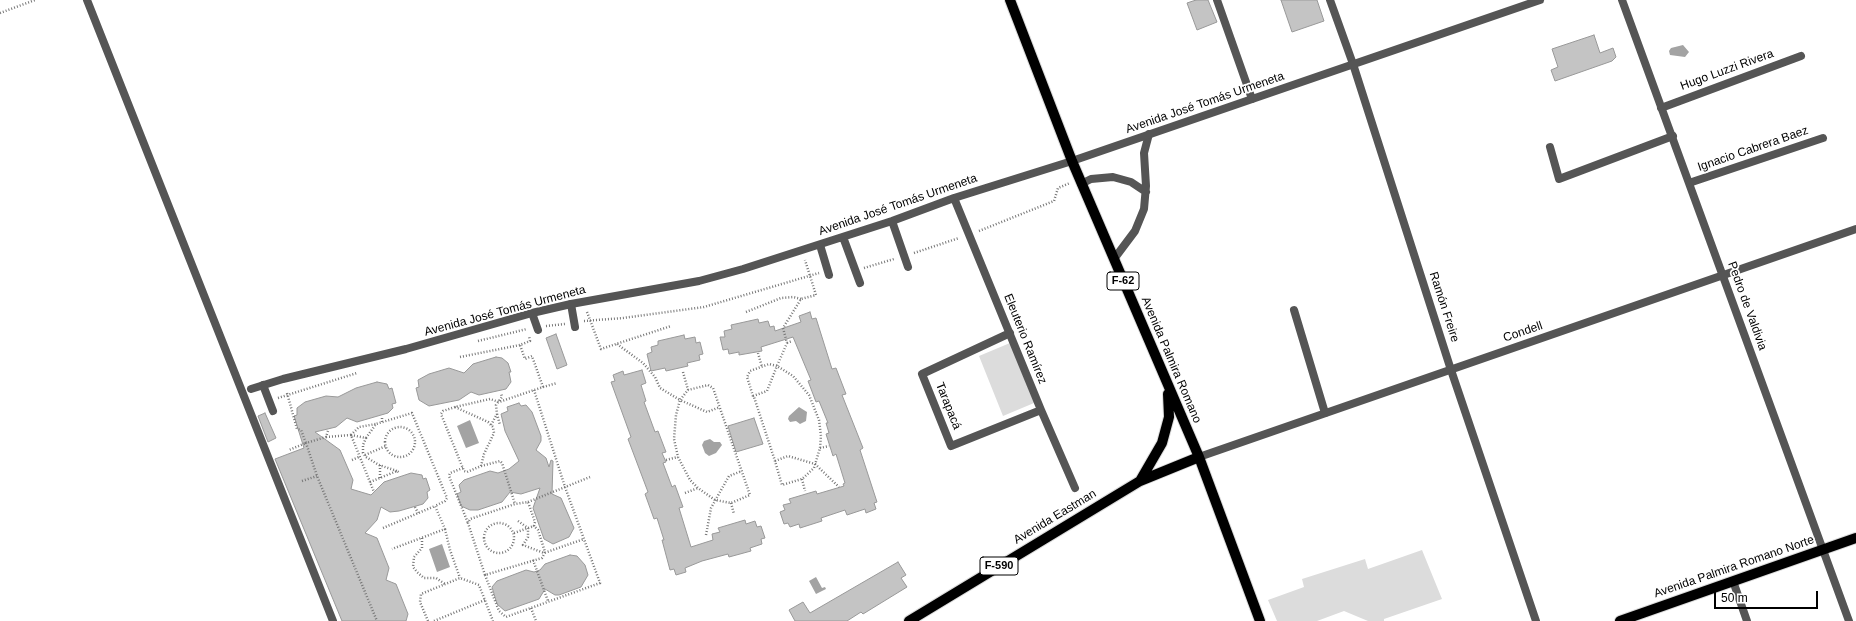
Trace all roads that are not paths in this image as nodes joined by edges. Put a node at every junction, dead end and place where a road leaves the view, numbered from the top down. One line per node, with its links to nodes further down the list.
1 (87, 0): 48 (street)
2 (1010, 0): 15 (main road, Avenida Palmira Romano / F-62)
3 (1217, 0): 9 (street)
4 (1330, 0): 8 (street, Ramón Freire)
5 (1540, 0): 8 (street, Avenida José Tomás Urmeneta)
6 (1622, 0): 10 (street, Pedro de Valdivia)
7 (1800, 56): 10 (street, Hugo Luzzi Rivera)
8 (1353, 64): 9 (street, Avenida José Tomás Urmeneta); 35 (street, Ramón Freire)
9 (1252, 99): 11 (street, Avenida José Tomás Urmeneta)
10 (1661, 108): 12 (street, Pedro de Valdivia)
11 (1149, 134): 15 (street, Avenida José Tomás Urmeneta); 18 (street)
12 (1673, 136): 14 (street); 16 (street, Pedro de Valdivia)
13 (1823, 138): 16 (street, Ignacio Cabrera Baez)
14 (1550, 146)
15 (1072, 161): 17 (main road, Avenida Palmira Romano / F-62); 19 (street, Avenida José Tomás Urmeneta)
16 (1689, 183): 27 (street, Pedro de Valdivia)
17 (1082, 184): 18 (street); 24 (main road, Avenida Palmira Romano / F-62)
18 (1146, 192): 24 (street)
19 (954, 198): 20 (street, Avenida José Tomás Urmeneta); 34 (street, Eleuterio Ramírez)
20 (892, 221): 22 (street, Avenida José Tomás Urmeneta); 25 (street)
21 (1856, 229): 27 (street, Condell)
22 (843, 237): 23 (street, Avenida José Tomás Urmeneta); 28 (street)
23 (820, 245): 26 (street); 29 (street, Avenida José Tomás Urmeneta)
24 (1114, 259): 36 (main road, Avenida Palmira Romano / F-62)
25 (908, 267)
26 (829, 272)
27 (1723, 275): 35 (street, Condell); 46 (street, Pedro de Valdivia)
28 (860, 283)
29 (571, 304): 31 (street, Avenida José Tomás Urmeneta); 32 (street)
30 (1294, 310): 41 (street)
31 (532, 313): 33 (street); 37 (street, Avenida José Tomás Urmeneta)
32 (575, 325)
33 (538, 329)
34 (1010, 333): 39 (street, Eleuterio Ramírez); 39 (street, Tarapacá)
35 (1451, 370): 41 (street, Condell); 51 (street, Ramón Freire)
36 (1165, 378): 42 (main road, Avenida Palmira Romano / F-62); 43 (main road)
37 (263, 385): 38 (street, Avenida José Tomás Urmeneta); 40 (street)
38 (251, 389)
39 (1041, 410): 44 (street, Eleuterio Ramírez)
40 (273, 411)
41 (1325, 413): 42 (street, Condell)
42 (1198, 457): 43 (main road, Avenida Eastman / F-590); 50 (main road, Avenida Palmira Romano / F-62)
43 (1140, 481): 49 (main road, Avenida Eastman / F-590)
44 (1075, 488)
45 (1856, 538): 46 (main road, Avenida Palmira Romano Norte)
46 (1824, 550): 47 (main road, Avenida Palmira Romano Norte); 54 (street, Pedro de Valdivia)
47 (1733, 581): 52 (main road, Avenida Palmira Romano Norte); 53 (street)
48 (333, 621)
49 (909, 621)
50 (1260, 621)
51 (1536, 621)
52 (1620, 621)
53 (1747, 621)
54 (1849, 621)

